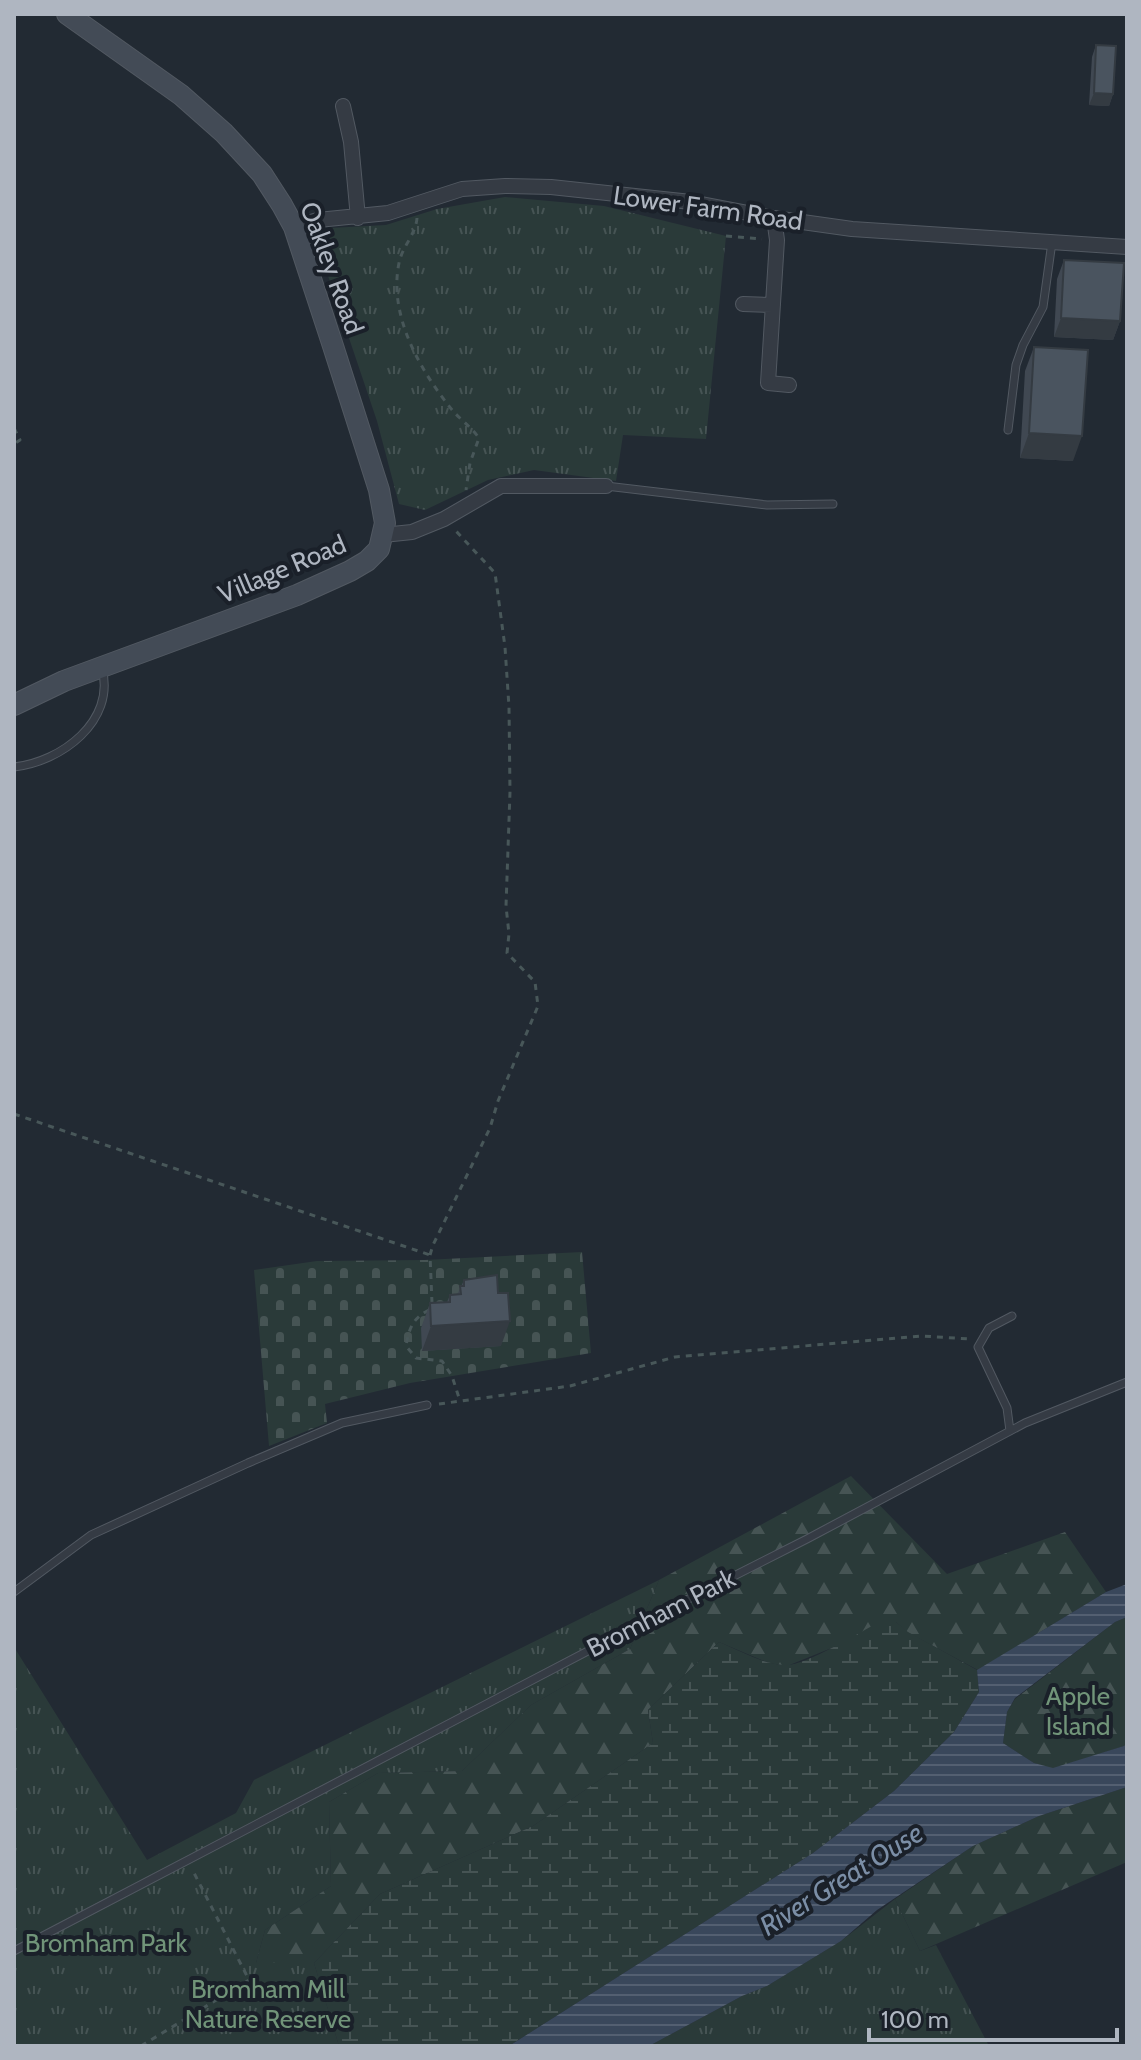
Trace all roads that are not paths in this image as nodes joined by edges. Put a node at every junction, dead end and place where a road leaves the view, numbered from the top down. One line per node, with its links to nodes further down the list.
1 (67, 14): 5 (street, Oakley Road)
2 (343, 106): 3 (street)
3 (358, 218): 4 (street, Lower Farm Road); 5 (street, Lower Farm Road)
4 (774, 218): 6 (street, Lower Farm Road); 9 (street)
5 (294, 227): 14 (street, Oakley Road)
6 (1052, 242): 7 (street, Lower Farm Road); 11 (lane)
7 (1127, 247)
8 (743, 304): 9 (street)
9 (773, 305): 10 (street)
10 (789, 385)
11 (1008, 430)
12 (606, 486): 13 (lane); 14 (street, Village Road)
13 (833, 504)
14 (383, 535): 15 (street, Village Road)
15 (101, 666): 16 (street, Village Road); 17 (lane)
16 (14, 705)
17 (14, 767)
18 (1012, 1316): 21 (lane)
19 (1127, 1382): 21 (lane, Bromham Park)
20 (427, 1405): 22 (lane)
21 (1010, 1431): 23 (lane, Bromham Park)
22 (14, 1592)
23 (14, 1951)

